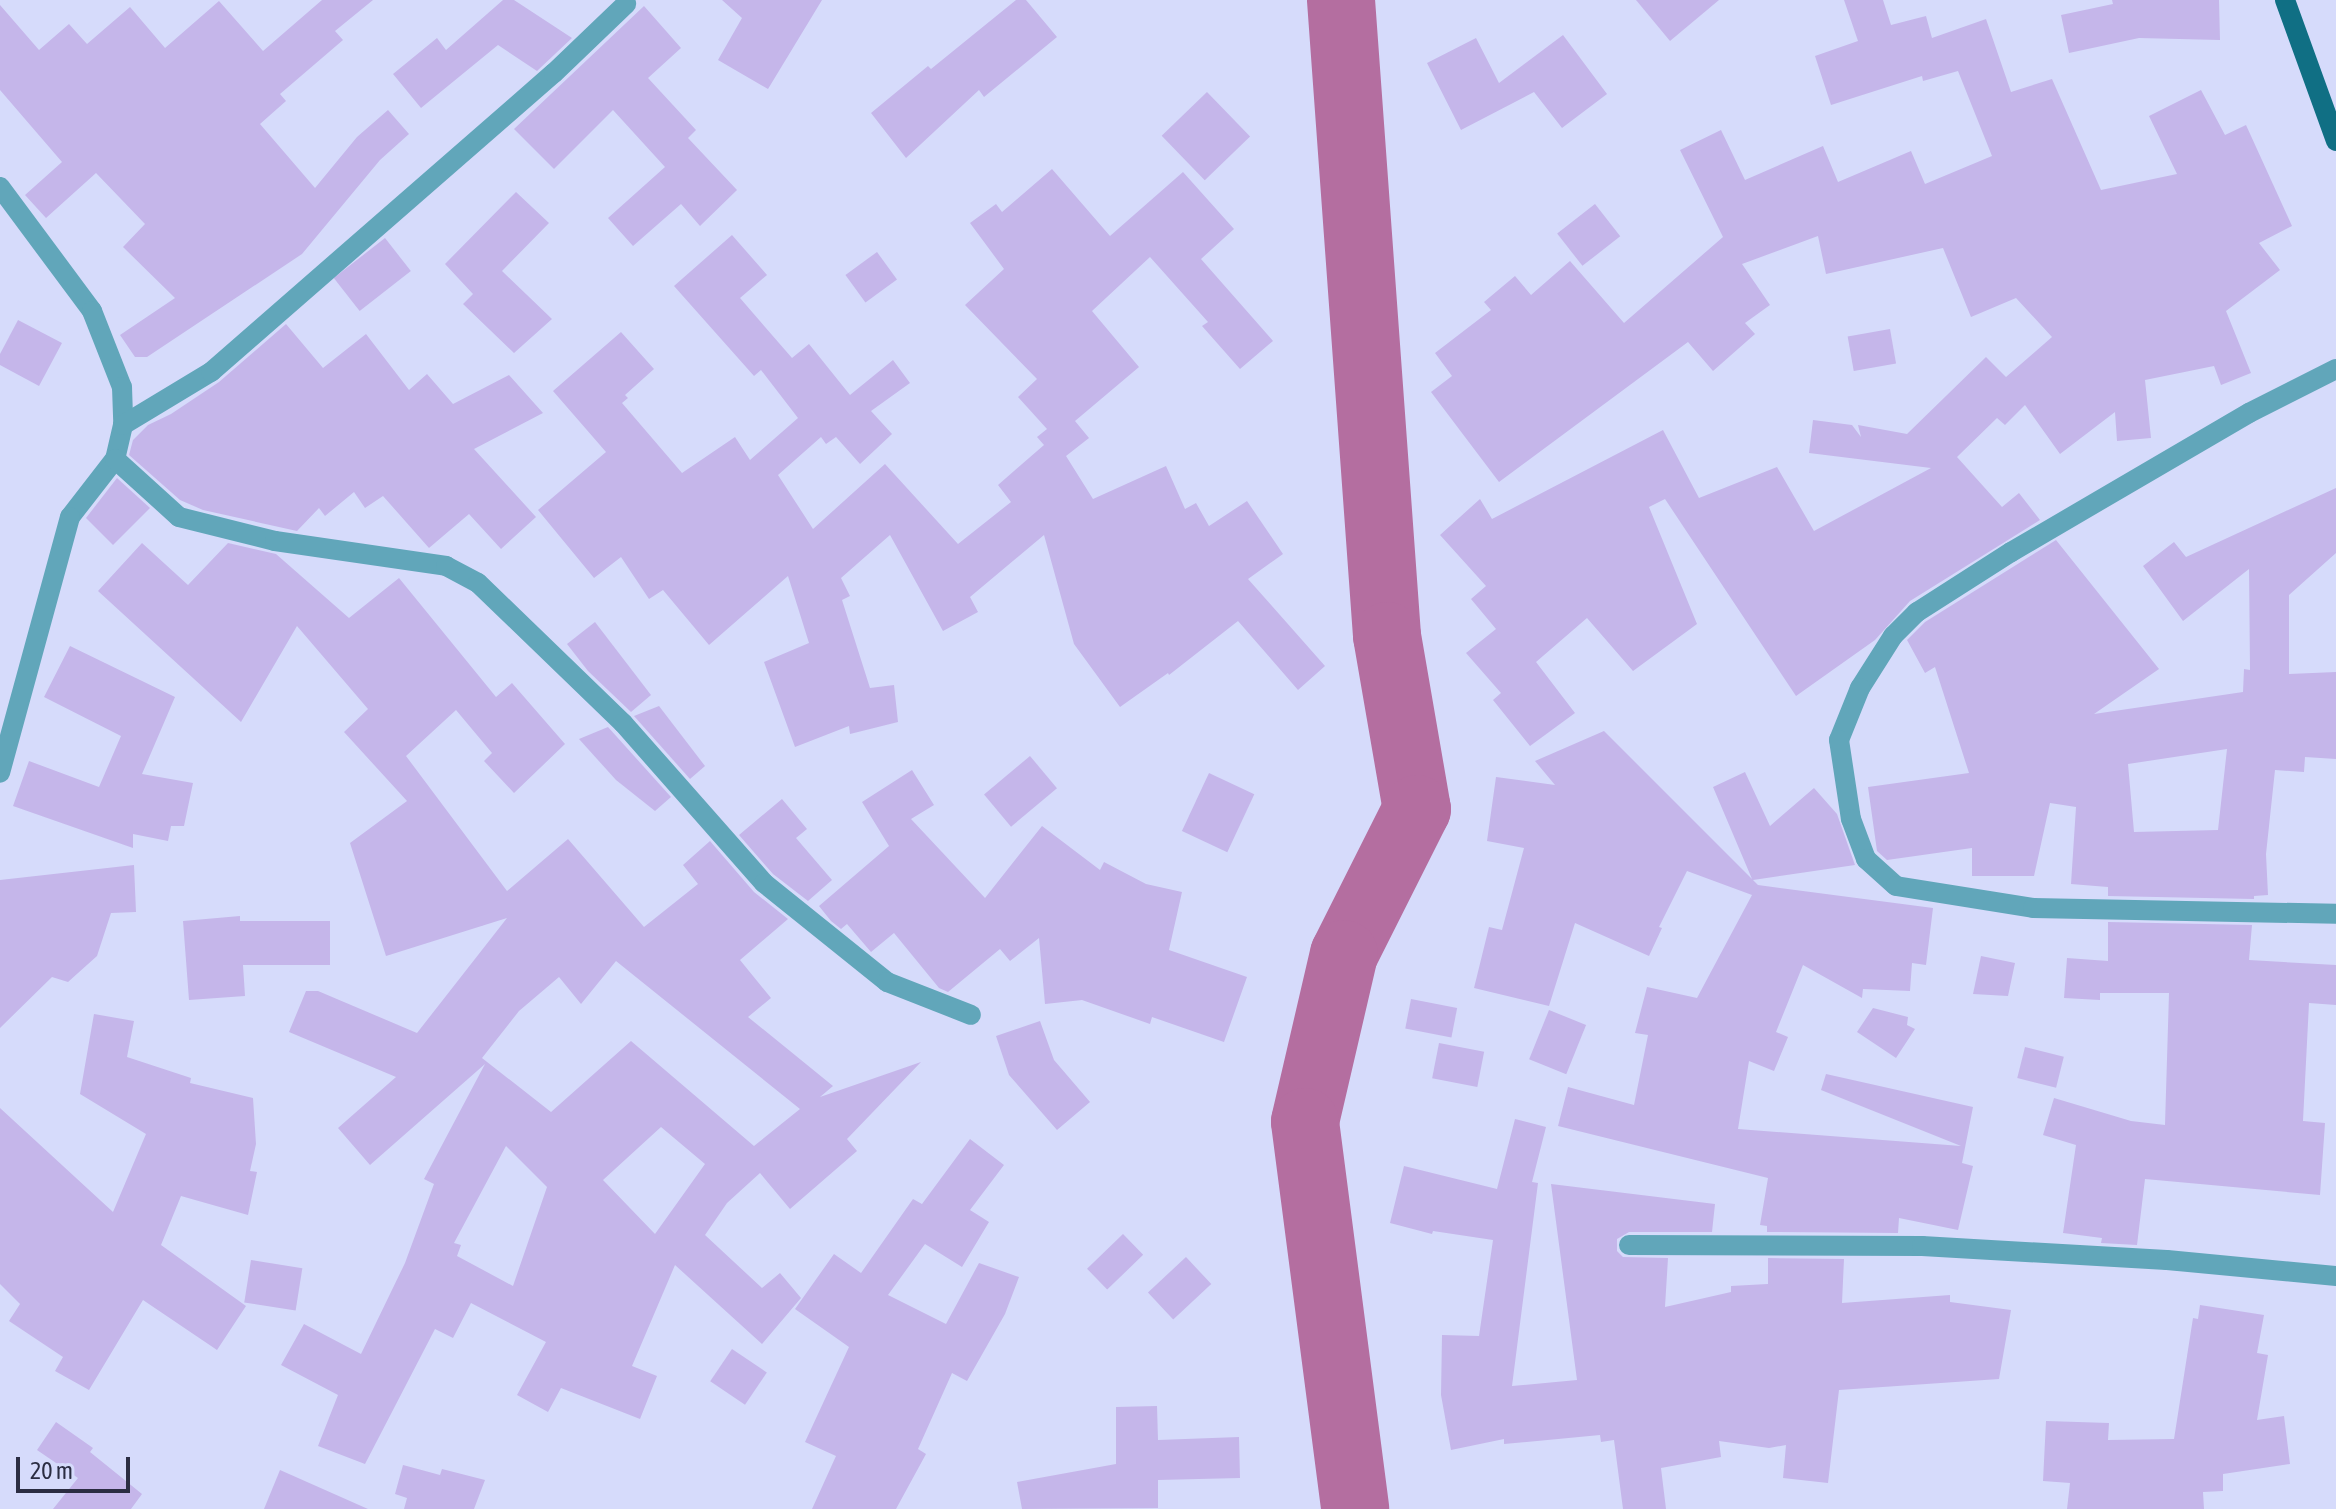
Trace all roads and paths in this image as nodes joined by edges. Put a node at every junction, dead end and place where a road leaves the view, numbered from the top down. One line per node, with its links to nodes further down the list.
1 (2285, 0): 3 (main road)
2 (626, 4): 6 (street)
3 (2336, 141)
4 (0, 187): 6 (street)
5 (2336, 369): 9 (street)
6 (123, 425): 7 (street)
7 (115, 459): 8 (street); 10 (street)
8 (0, 773)
9 (2336, 914)
10 (971, 1015)
11 (1629, 1245): 12 (street)
12 (2336, 1276)

